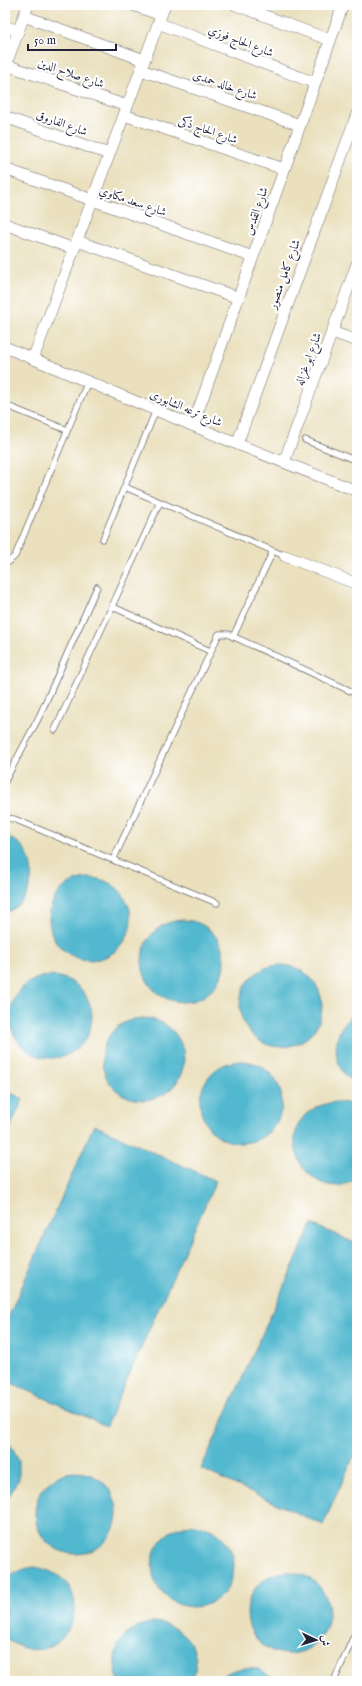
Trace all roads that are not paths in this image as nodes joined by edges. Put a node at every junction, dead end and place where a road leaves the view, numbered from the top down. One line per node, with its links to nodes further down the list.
1 (28, 5): 6 (street)
2 (133, 5): 5 (street, شارع الحاج فوزي)
3 (236, 5): 9 (street)
4 (343, 5): 9 (street, شارع القدس)
5 (161, 14): 10 (street); 12 (street, شارع الحاج فوزي)
6 (24, 16): 8 (street); 10 (street, شارع خالد حمدى)
7 (5, 26): 8 (street)
8 (18, 31): 11 (street)
9 (330, 40): 12 (street, شارع القدس)
10 (142, 65): 13 (street); 16 (street, شارع خالد حمدى)
11 (5, 66): 13 (street, شارع صلاح الدين)
12 (315, 83): 16 (street, شارع القدس)
13 (126, 110): 17 (street); 19 (street, شارع الحاج ذكى)
14 (357, 114): 37 (street, شارع كامل منصور)
15 (5, 117): 17 (street, شارع الفاروق)
16 (300, 125): 19 (street, شارع القدس)
17 (109, 154): 20 (street)
18 (5, 169): 20 (street, شارع سعد مكاوي)
19 (284, 169): 23 (street, شارع القدس)
20 (92, 200): 22 (street); 23 (street, شارع سعد مكاوي)
21 (5, 224): 22 (street)
22 (76, 245): 26 (street); 30 (street)
23 (253, 257): 26 (street, شارع القدس)
24 (357, 264): 25 (street, شارع ابو غزاله)
25 (352, 292): 27 (street, شارع ابو غزاله)
26 (239, 298): 34 (street, شارع القدس)
27 (332, 332): 28 (street); 39 (street, شارع ابو غزاله)
28 (357, 341)
29 (5, 347): 30 (street, شارع ترعه الشابورى)
30 (33, 359): 31 (street, شارع ترعه الشابورى)
31 (88, 381): 33 (street, شارع ترعه الشابورى); 35 (lane)
32 (5, 404): 35 (lane)
33 (156, 410): 34 (street, شارع ترعه الشابورى); 40 (lane)
34 (194, 425): 37 (street, شارع ترعه الشابورى)
35 (67, 430): 46 (lane)
36 (305, 440): 38 (lane)
37 (237, 444): 39 (street, شارع ترعه الشابورى)
38 (357, 461)
39 (284, 462): 41 (street, شارع ترعه الشابورى)
40 (125, 487): 42 (lane); 43 (lane)
41 (357, 490)
42 (160, 502): 44 (lane); 49 (lane)
43 (103, 539)
44 (273, 551): 45 (lane); 50 (lane)
45 (285, 556): 47 (street)
46 (5, 565)
47 (357, 584)
48 (96, 586): 54 (lane)
49 (113, 606): 51 (lane); 53 (lane)
50 (234, 637): 51 (lane); 52 (lane)
51 (210, 651): 56 (lane)
52 (357, 694)
53 (55, 730)
54 (5, 781)
55 (5, 818): 56 (lane)
56 (113, 860): 57 (lane)
57 (217, 903)
58 (357, 1629): 59 (lane)
59 (334, 1681)

